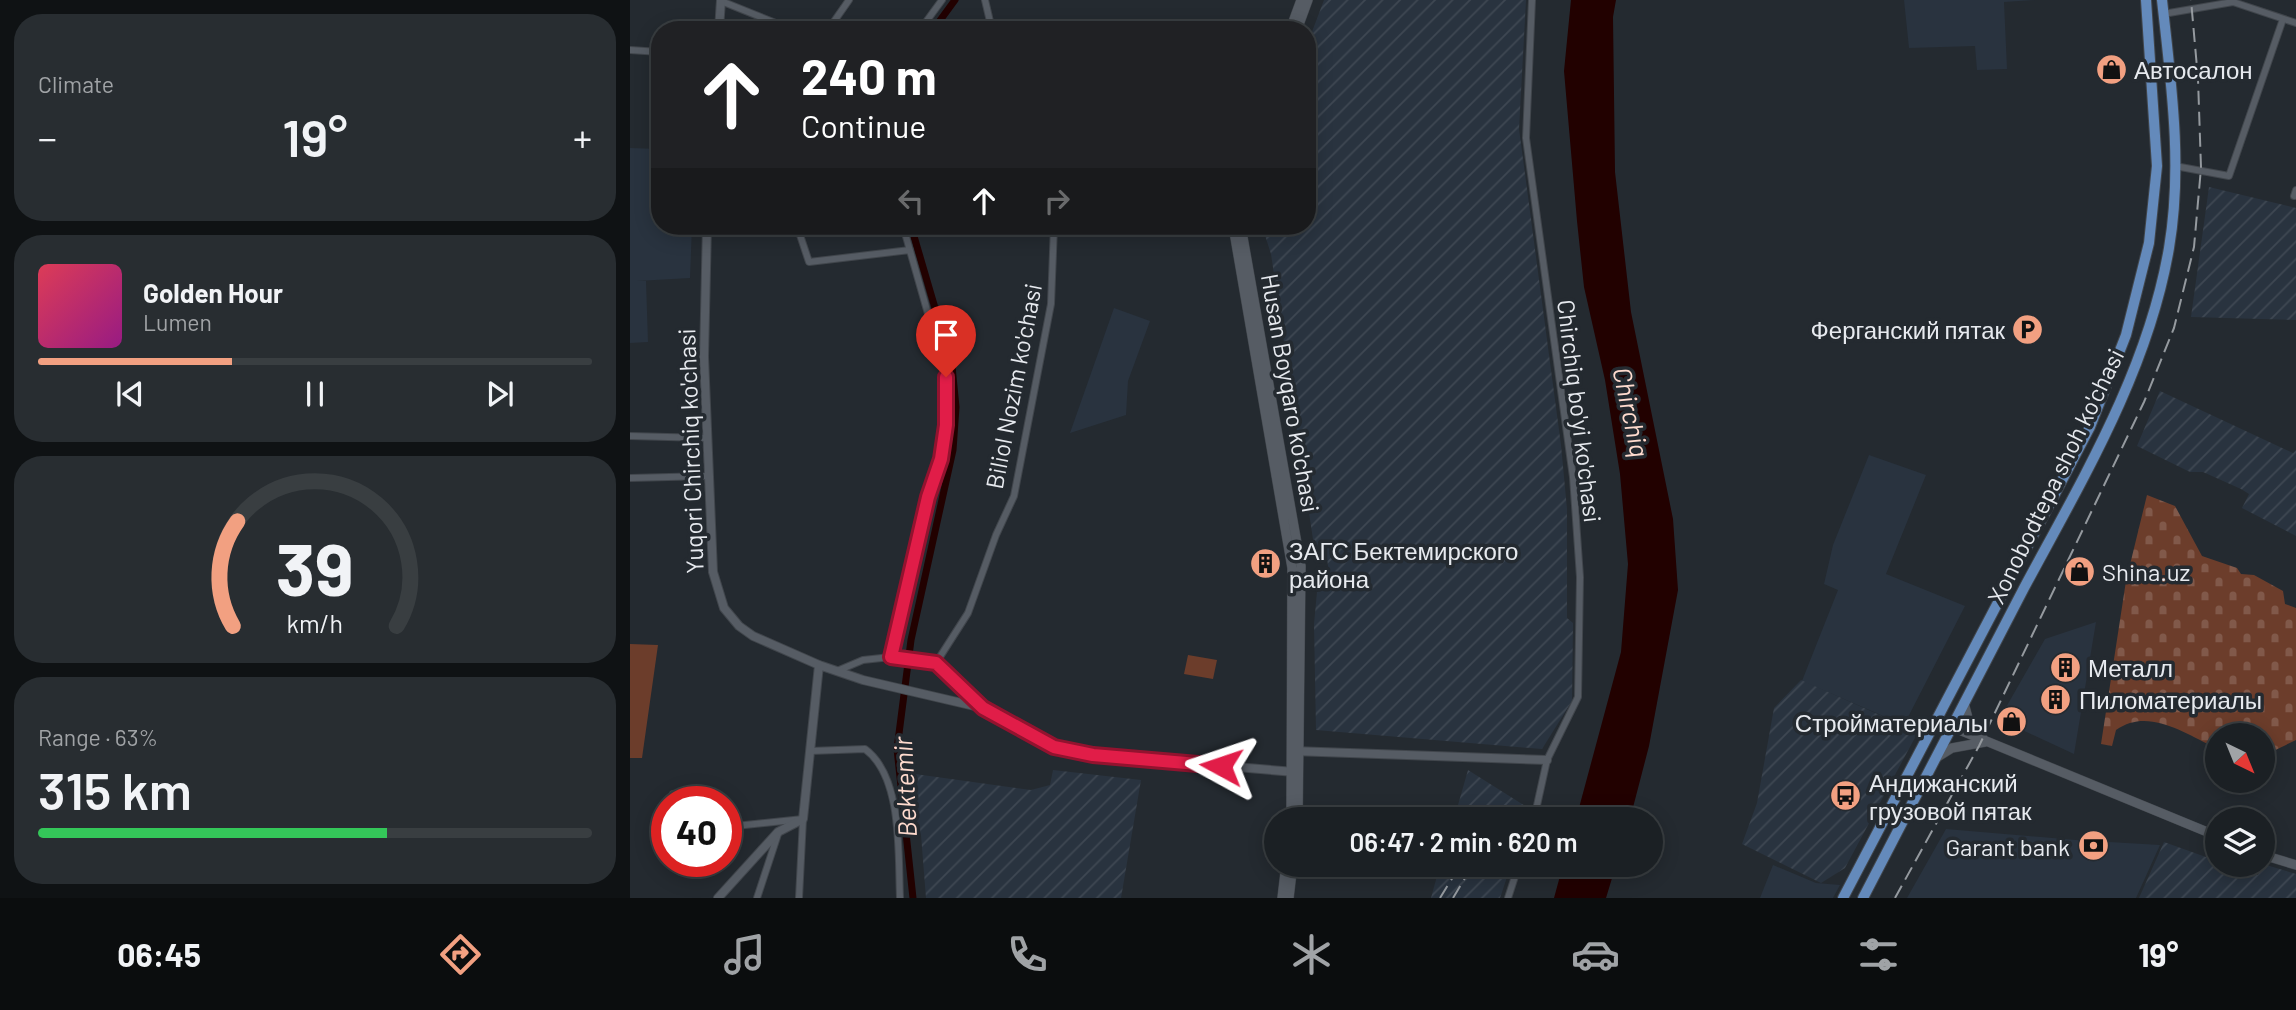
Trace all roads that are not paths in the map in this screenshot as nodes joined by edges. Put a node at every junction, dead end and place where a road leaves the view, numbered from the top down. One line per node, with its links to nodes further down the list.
1 (849, 0): 14 (street)
2 (942, 0): 15 (street)
3 (1301, 0): 17 (main road)
4 (1308, 0): 18 (main road)
5 (1532, 0): 50 (street, Chirchiq bo'yi ko'chasi)
6 (2146, 0): 22 (highway, Xonobodtepa shoh ko'chasi)
7 (2162, 0): 10 (highway, Xonobodtepa shoh ko'chasi)
8 (721, 1): 12 (street); 13 (street)
9 (982, 1): 16 (street)
10 (2163, 13): 11 (street); 23 (highway, Xonobodtepa shoh ko'chasi)
11 (2283, 19): 19 (street); 23 (street)
12 (720, 21)
13 (771, 21)
14 (834, 21)
15 (927, 21)
16 (989, 21)
17 (1293, 21)
18 (1300, 21)
19 (2296, 23)
20 (630, 50): 21 (street)
21 (651, 51)
22 (2157, 160): 23 (highway); 31 (highway, Xonobodtepa shoh ko'chasi)
23 (2175, 162): 32 (highway, Xonobodtepa shoh ko'chasi)
24 (707, 235): 34 (street, Yuqori Chirchiq ko'chasi)
25 (800, 235): 30 (street)
26 (906, 235): 30 (street)
27 (1054, 235): 39 (street, Biliol Nozim ko'chasi)
28 (1235, 235): 37 (main road, Husan Boyqaro ko'chasi)
29 (1243, 235): 37 (main road, Husan Boyqaro ko'chasi)
30 (910, 250): 38 (street)
31 (2108, 385): 32 (highway); 44 (highway, Xonobodtepa shoh ko'chasi)
32 (2124, 391): 42 (highway, Xonobodtepa shoh ko'chasi)
33 (630, 436): 34 (street)
34 (706, 438): 35 (street, Yuqori Chirchiq ko'chasi)
35 (708, 476): 36 (street); 40 (street, Yuqori Chirchiq ko'chasi)
36 (630, 478)
37 (1288, 507): 48 (main road, Husan Boyqaro ko'chasi)
38 (891, 657): 39 (street); 41 (street)
39 (936, 663): 43 (street)
40 (819, 665): 41 (street, Yuqori Chirchiq ko'chasi); 47 (street)
41 (837, 671): 43 (street, Yuqori Chirchiq ko'chasi)
42 (1964, 703): 45 (highway, Xonobodtepa shoh ko'chasi); 46 (main road)
43 (983, 708): 51 (street, Yuqori Chirchiq ko'chasi)
44 (1935, 720): 45 (main road); 71 (highway, Xonobodtepa shoh ko'chasi)
45 (1952, 727): 46 (main road); 49 (highway, Xonobodtepa shoh ko'chasi)
46 (1987, 742): 49 (main road); 57 (main road)
47 (810, 751): 55 (street); 67 (street)
48 (1296, 751): 50 (street); 51 (main road, Husan Boyqaro ko'chasi)
49 (1936, 758): 72 (highway, Xonobodtepa shoh ko'chasi)
50 (1547, 760): 54 (street, Chirchiq bo'yi ko'chasi)
51 (1296, 772): 52 (main road, Husan Boyqaro ko'chasi); 53 (main road, Husan Boyqaro ko'chasi)
52 (1292, 807)
53 (1297, 807)
54 (1537, 807)
55 (803, 818): 56 (street); 58 (street); 66 (street)
56 (742, 825)
57 (2205, 831)
58 (778, 832): 64 (street); 65 (street)
59 (2275, 858): 60 (main road)
60 (2296, 864)
61 (1284, 877): 68 (main road)
62 (1291, 877): 69 (main road)
63 (1514, 877): 70 (street)
64 (718, 898)
65 (757, 898)
66 (799, 898)
67 (900, 898)
68 (1282, 898)
69 (1289, 898)
70 (1507, 898)
71 (1843, 898)
72 (1863, 898)

